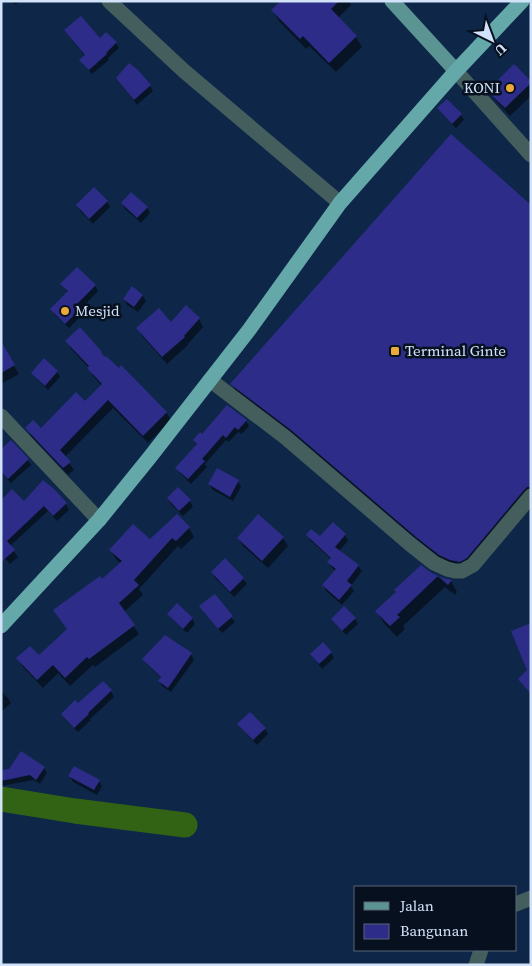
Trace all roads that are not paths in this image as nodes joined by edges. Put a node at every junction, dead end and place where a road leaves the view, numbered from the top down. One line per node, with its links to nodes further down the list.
1 (109, 1): 6 (street)
2 (392, 1): 4 (main road)
3 (522, 1): 4 (highway)
4 (456, 71): 5 (street); 6 (highway)
5 (531, 155)
6 (340, 203): 7 (highway)
7 (210, 380): 9 (street); 10 (highway)
8 (1, 416): 10 (street)
9 (531, 496)
10 (99, 520): 11 (highway)
11 (1, 626)
12 (531, 898): 13 (street)
13 (517, 904)
14 (481, 951): 15 (street)
15 (476, 965)

